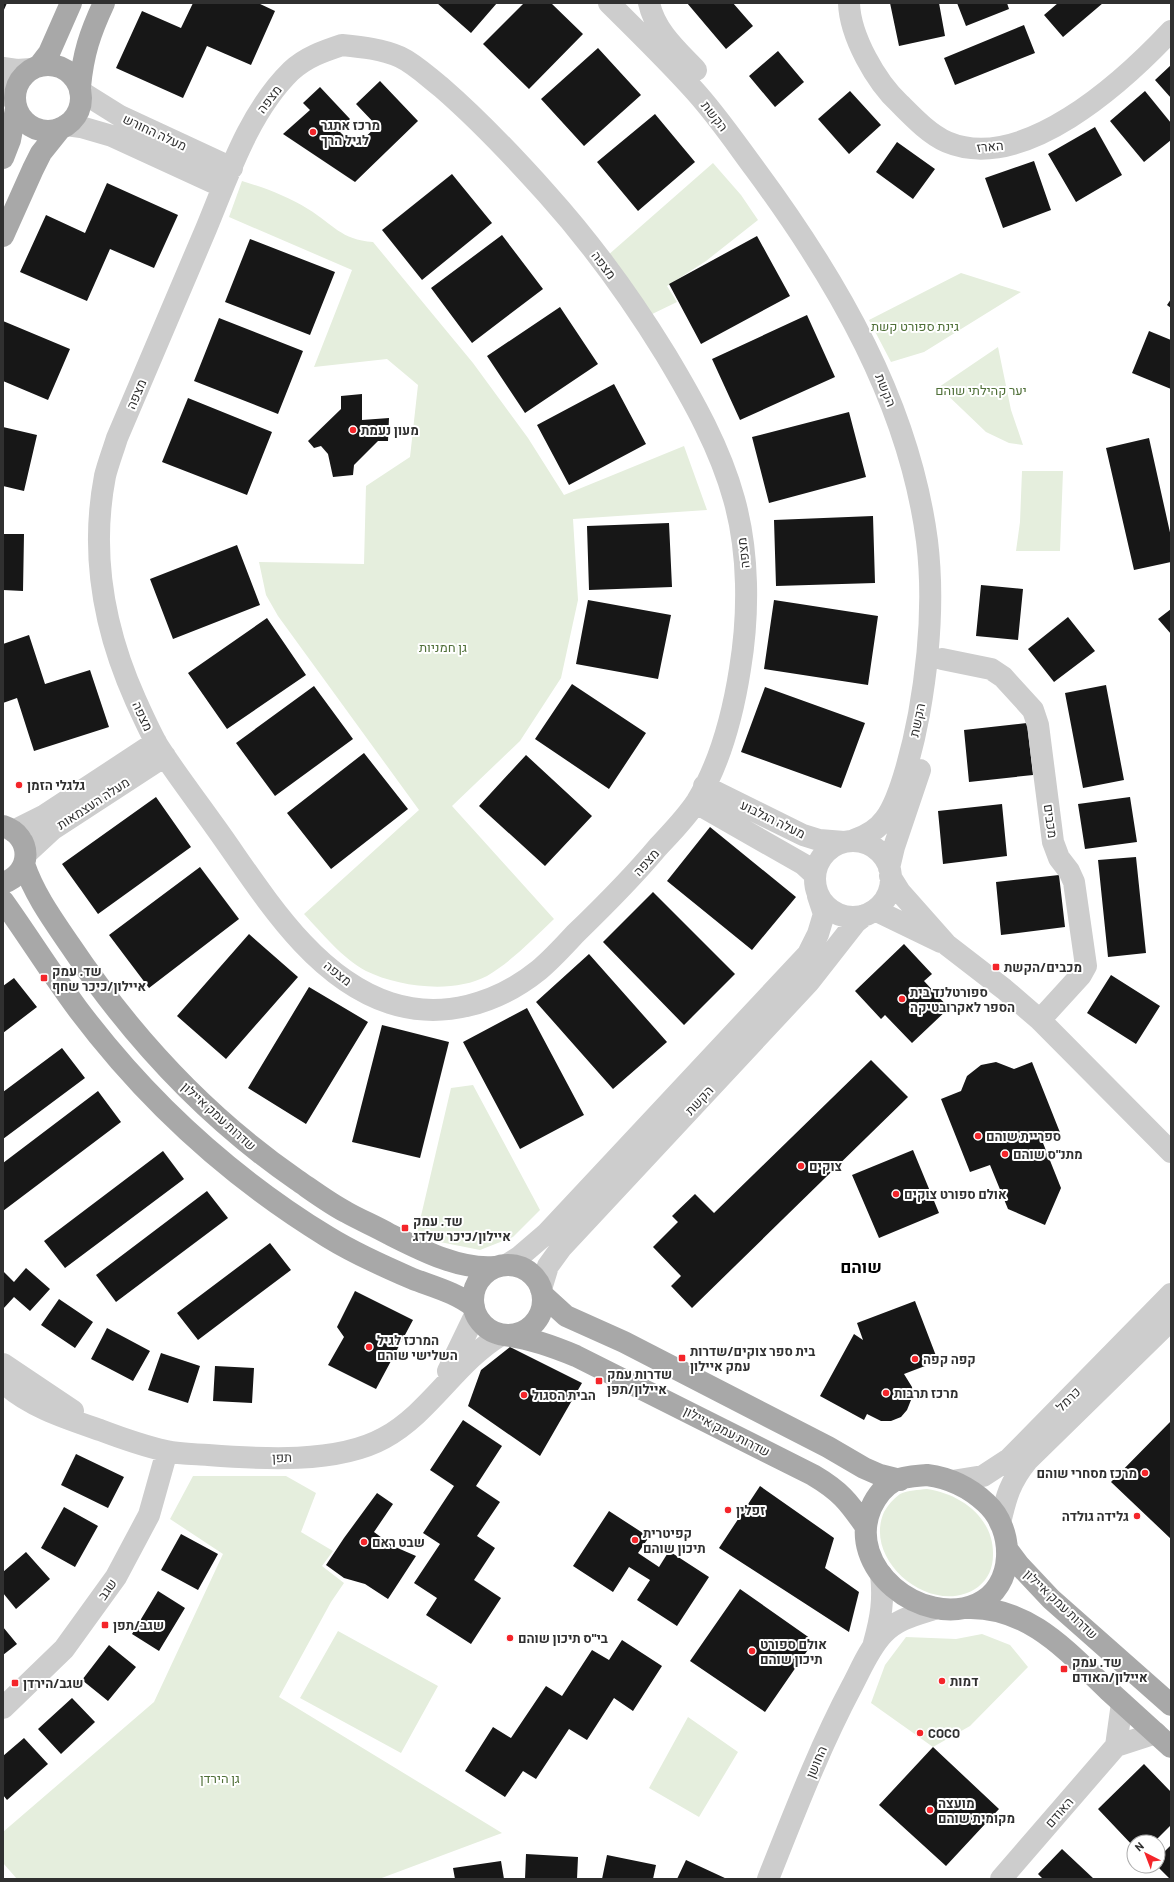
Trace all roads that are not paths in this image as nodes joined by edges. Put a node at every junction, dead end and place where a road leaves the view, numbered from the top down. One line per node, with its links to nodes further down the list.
1 (71, 3): 8 (main road)
2 (104, 3): 10 (main road)
3 (610, 3): 4 (street); 21 (street, הקשת)
4 (631, 3)
5 (649, 3): 17 (street, הקשת)
6 (850, 3): 7 (street, הארז)
7 (1171, 31)
8 (35, 67): 9 (street); 10 (main road); 11 (main road)
9 (3, 68)
10 (80, 89): 12 (main road); 14 (street, מעלה החורש)
11 (11, 99): 12 (main road); 13 (main road)
12 (64, 127): 15 (street, מעלה החורש); 16 (main road)
13 (3, 158)
14 (232, 168): 15 (street, מצפה); 19 (street, מצפה)
15 (223, 188): 18 (street, מצפה)
16 (3, 236)
17 (942, 659): 23 (street, הקשת); 29 (street, מכבים)
18 (160, 749): 19 (street, מצפה); 20 (street, מעלה העצמאות); 22 (street, מעלה העצמאות)
19 (700, 794): 21 (street, מעלה הגלבוע); 25 (street, מעלה הגלבוע)
20 (7, 827): 22 (main road, שדרות עמק איילון)
21 (849, 841): 23 (street); 25 (street)
22 (25, 859): 24 (main road); 31 (main road, שדרות עמק איילון)
23 (890, 872): 27 (street); 28 (street)
24 (3, 882)
25 (817, 885): 27 (street); 31 (street, הקשת)
26 (3, 900): 34 (main road)
27 (868, 913): 28 (street); 32 (street, הקשת)
28 (947, 945): 29 (street)
29 (1040, 1020): 30 (street)
30 (1171, 1151)
31 (501, 1266): 32 (main road); 34 (main road)
32 (542, 1292): 36 (main road); 42 (main road)
33 (1171, 1294): 43 (street, כרמל)
34 (474, 1311): 36 (main road); 39 (street, תפן)
35 (1171, 1320): 44 (street, כרמל)
36 (503, 1335): 39 (street, תפן); 45 (main road, שדרות עמק איילון)
37 (3, 1364): 40 (street, תפן)
38 (3, 1382): 40 (street, תפן)
39 (432, 1396): 41 (street, תפן)
40 (115, 1435): 41 (street, תפן)
41 (166, 1452): 52 (street, שגב)
42 (900, 1480): 43 (main road); 45 (main road)
43 (952, 1481): 44 (main road)
44 (1000, 1523): 46 (main road)
45 (866, 1527): 47 (main road)
46 (1007, 1549): 48 (main road); 53 (main road, שדרות עמק איילון)
47 (881, 1574): 49 (main road); 50 (street, החושן)
48 (967, 1608): 49 (main road); 51 (main road)
49 (934, 1609): 50 (street, החושן)
50 (873, 1648): 56 (street, החושן)
51 (1122, 1703): 54 (main road); 55 (street)
52 (5, 1705)
53 (1171, 1705)
54 (1163, 1740): 55 (street)
55 (1116, 1746): 57 (street, האודם)
56 (768, 1879)
57 (1001, 1879)

